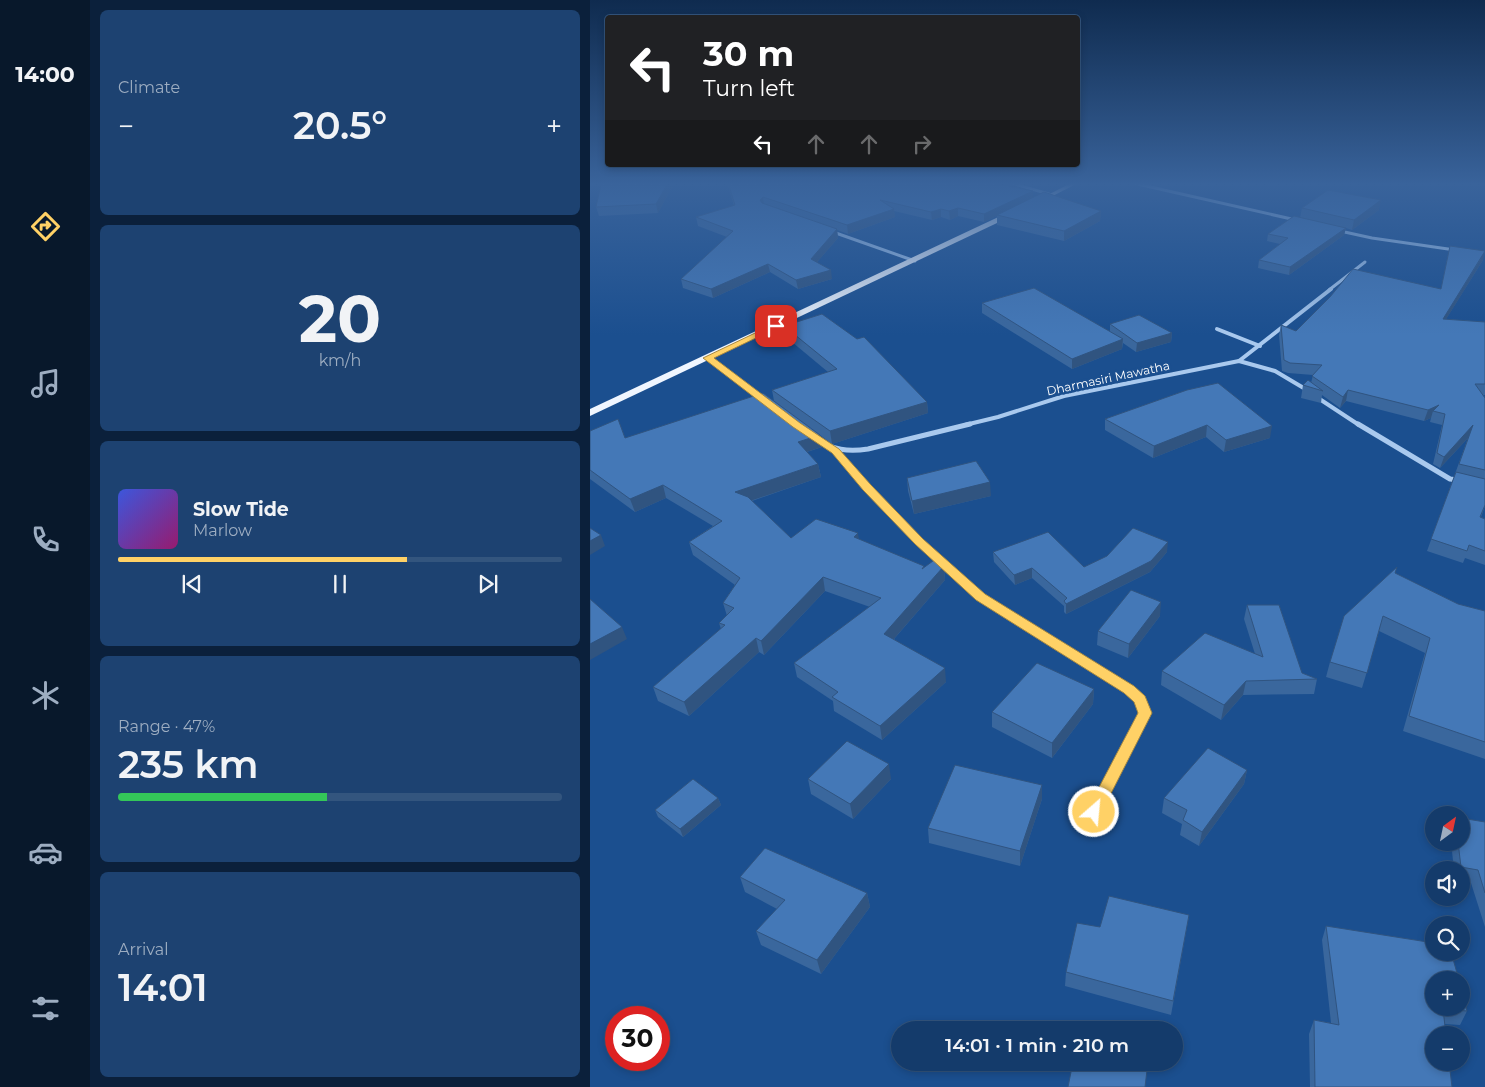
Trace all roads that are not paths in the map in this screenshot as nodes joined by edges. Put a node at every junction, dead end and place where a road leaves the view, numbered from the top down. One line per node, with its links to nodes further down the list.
1 (838, 234): 5 (street)
2 (971, 234): 5 (main road)
3 (1354, 234): 4 (street)
4 (1457, 250)
5 (914, 261): 9 (main road)
6 (1365, 262): 8 (street)
7 (1217, 329): 8 (street)
8 (1260, 346): 10 (street)
9 (708, 358): 11 (street); 12 (main road)
10 (1239, 362): 14 (street, Dharmasiri Mawatha); 15 (street, Dharmasiri Mawatha)
11 (767, 403)
12 (590, 413)
13 (810, 434): 14 (street)
14 (835, 451): 16 (street)
15 (1468, 482)
16 (1094, 812)

